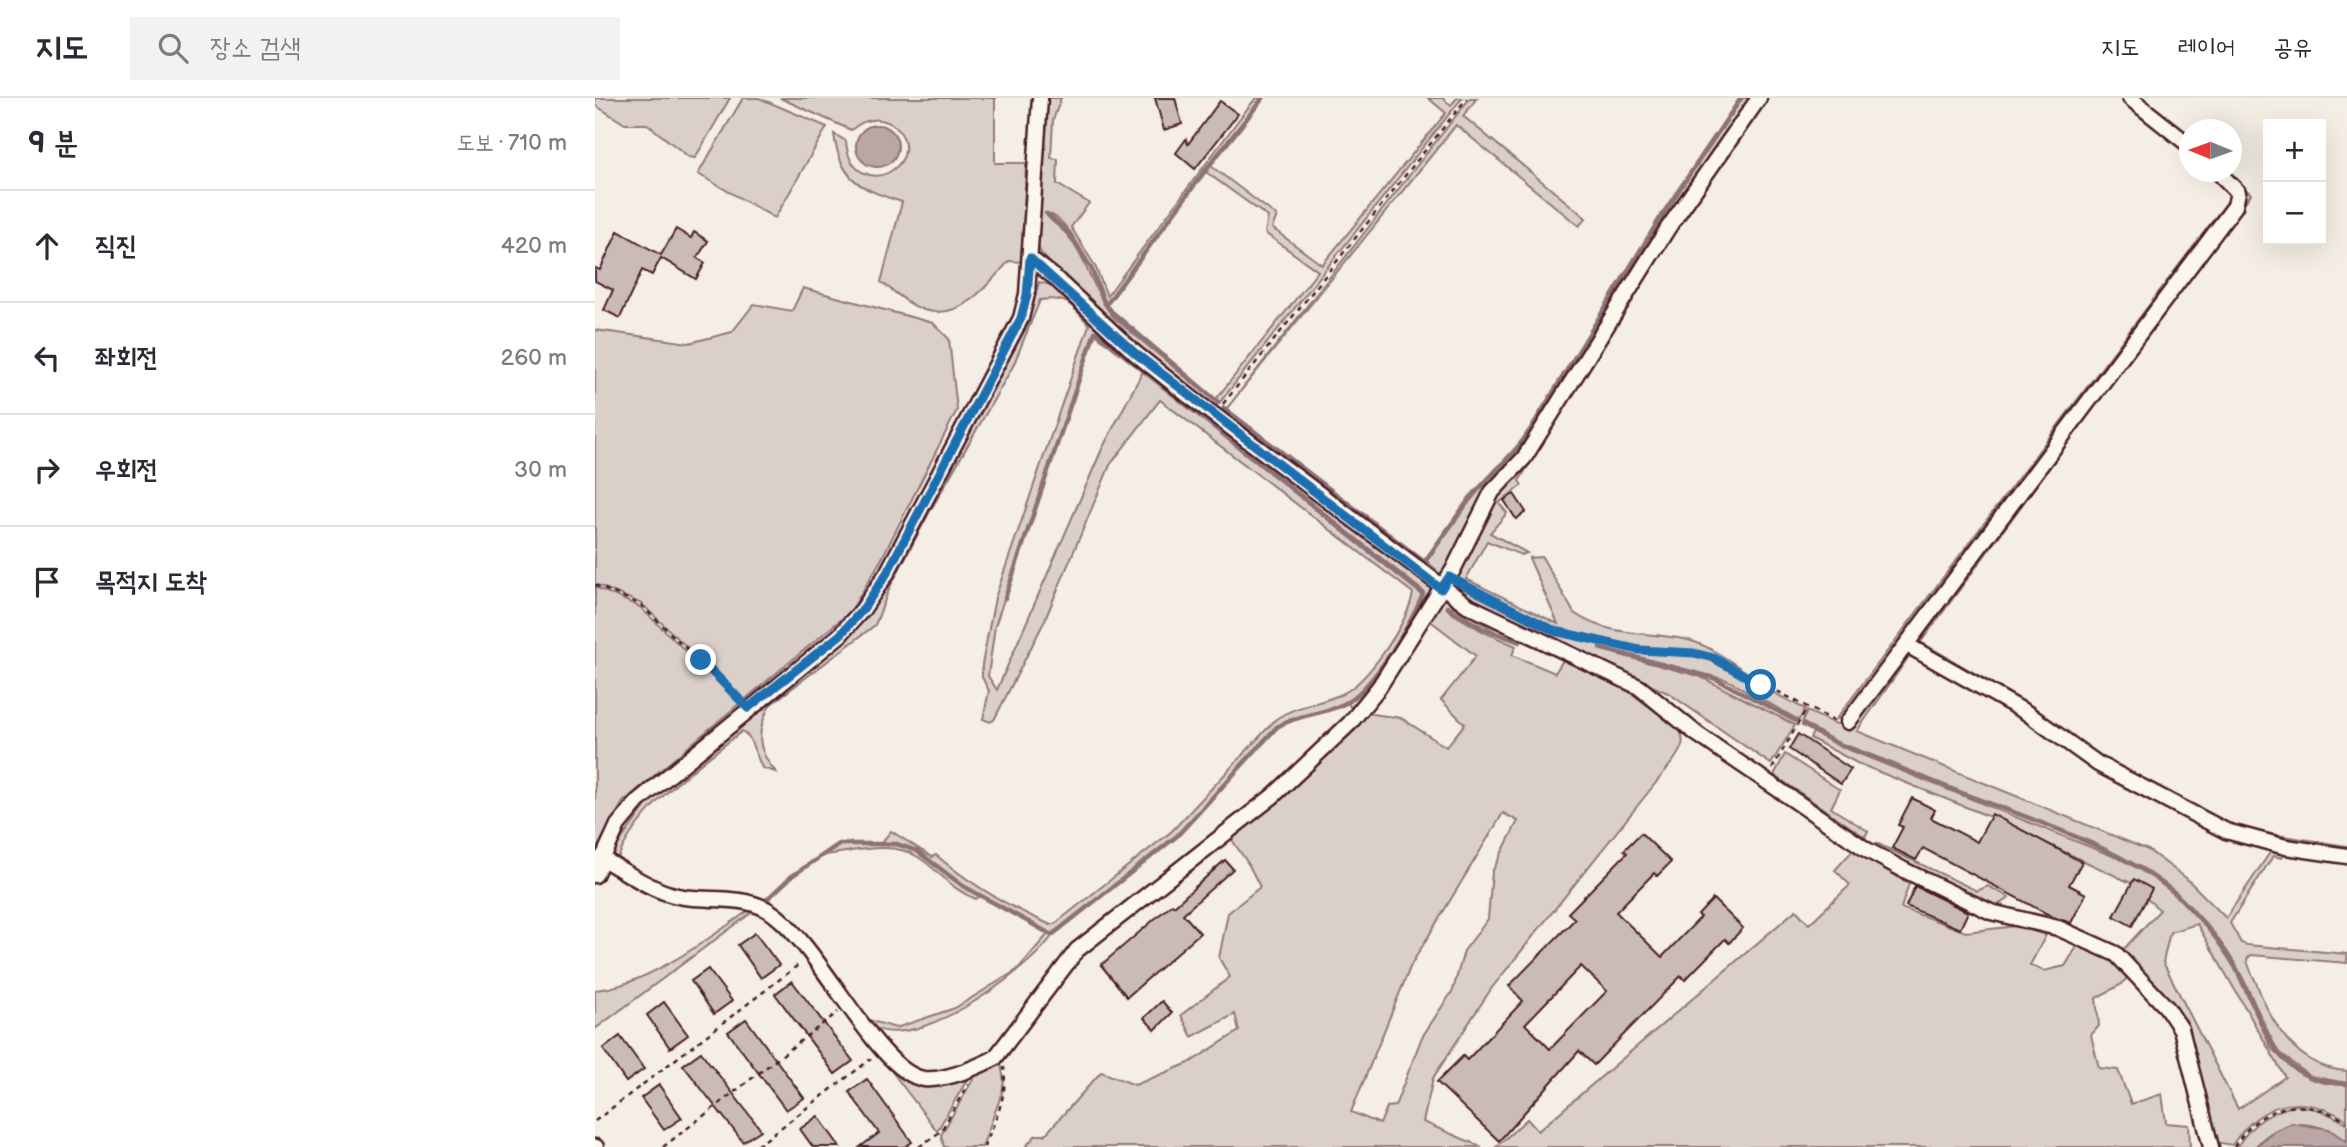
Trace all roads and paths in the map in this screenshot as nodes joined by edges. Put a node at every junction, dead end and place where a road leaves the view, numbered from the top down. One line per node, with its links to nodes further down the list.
1 (1040, 98): 7 (street)
2 (1467, 98): 8 (path)
3 (1759, 98): 9 (street)
4 (2130, 98): 5 (street)
5 (2179, 137)
6 (2228, 182): 13 (street)
7 (1030, 258): 8 (street); 14 (street)
8 (1215, 415): 9 (street)
9 (1445, 583): 11 (path); 17 (street); 24 (street)
10 (595, 585): 14 (path)
11 (1531, 619)
12 (1555, 631): 15 (path)
13 (1907, 645): 16 (street); 18 (street)
14 (748, 708): 19 (street)
15 (1807, 708): 16 (path); 17 (path)
16 (1848, 722)
17 (1766, 780): 32 (street)
18 (2347, 856)
19 (601, 858): 20 (street); 21 (street)
20 (595, 875)
21 (812, 955): 22 (street); 26 (path)
22 (849, 1003): 23 (street); 29 (path)
23 (884, 1050): 25 (street); 28 (path)
24 (995, 1058): 25 (street); 31 (path)
25 (977, 1068): 30 (path)
26 (595, 1121)
27 (2347, 1122): 33 (path)
28 (757, 1146)
29 (663, 1147)
30 (919, 1147)
31 (984, 1147)
32 (2211, 1147)
33 (2234, 1147)

